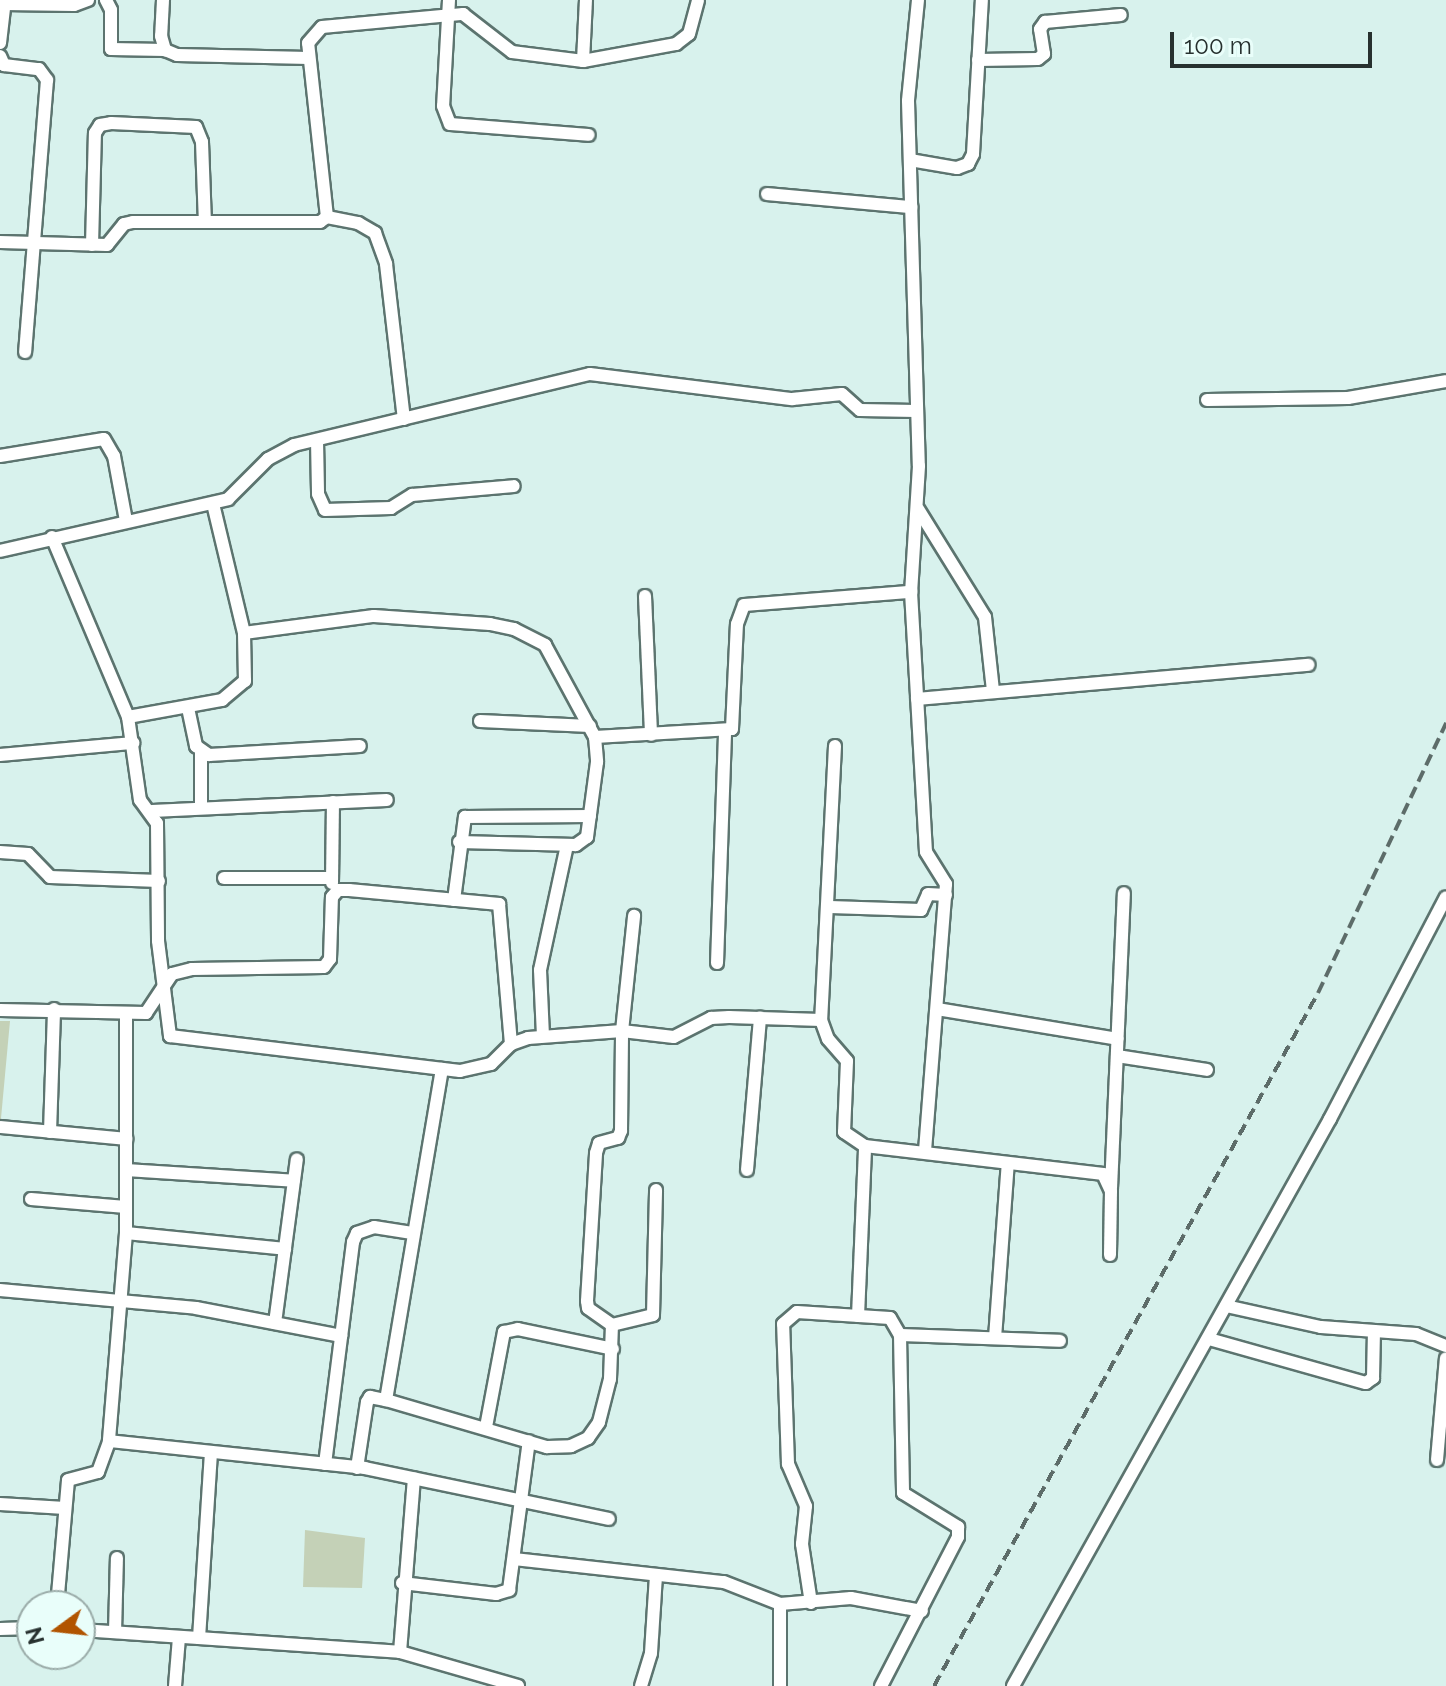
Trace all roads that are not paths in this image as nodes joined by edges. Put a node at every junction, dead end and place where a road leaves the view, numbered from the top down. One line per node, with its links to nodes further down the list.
1 (88, 0): 9 (street)
2 (106, 0): 13 (street)
3 (163, 0): 13 (street)
4 (449, 0): 10 (street)
5 (586, 0): 17 (street)
6 (698, 0): 17 (street)
7 (918, 0): 19 (street)
8 (982, 0): 16 (street)
9 (4, 2): 12 (street)
10 (445, 15): 15 (street); 17 (street); 18 (street)
11 (1121, 15): 16 (street)
12 (0, 43)
13 (165, 50): 15 (street)
14 (0, 56): 25 (street)
15 (309, 58): 22 (street)
16 (978, 60): 19 (street)
17 (583, 61)
18 (589, 135)
19 (910, 160): 21 (street)
20 (767, 194): 21 (street)
21 (911, 207): 30 (street)
22 (327, 217): 23 (street); 31 (street)
23 (205, 222): 26 (street); 26 (street)
24 (0, 242): 25 (street)
25 (32, 243): 26 (street); 27 (street)
26 (92, 245)
27 (25, 352)
28 (1446, 381): 29 (street)
29 (1207, 400)
30 (916, 411): 31 (street); 36 (street)
31 (404, 419): 32 (street)
32 (317, 440): 34 (street); 35 (street)
33 (0, 456): 37 (street)
34 (514, 486)
35 (213, 504): 37 (street); 42 (street)
36 (918, 509): 40 (street); 44 (street)
37 (126, 521): 38 (street)
38 (52, 537): 39 (street); 47 (street)
39 (0, 551)
40 (911, 592): 45 (street); 50 (street)
41 (645, 596): 51 (street)
42 (244, 633): 46 (street); 49 (street)
43 (1309, 665): 44 (street)
44 (993, 691): 45 (street)
45 (917, 699): 69 (street)
46 (188, 708): 47 (street); 55 (street)
47 (128, 717): 52 (street)
48 (480, 721): 49 (street)
49 (592, 732): 51 (street); 61 (street)
50 (725, 732): 51 (street); 75 (street)
51 (651, 735)
52 (133, 743): 56 (street); 60 (street)
53 (360, 746): 55 (street)
54 (835, 746): 73 (street)
55 (201, 753): 59 (street)
56 (0, 755)
57 (387, 800): 58 (street)
58 (333, 802): 59 (street); 66 (street)
59 (201, 807): 60 (street)
60 (152, 811): 67 (street)
61 (590, 816): 62 (street); 63 (street)
62 (459, 842): 63 (street); 72 (street)
63 (567, 845): 84 (street)
64 (0, 852): 67 (street)
65 (224, 878): 66 (street)
66 (332, 878): 70 (street)
67 (159, 881): 76 (street)
68 (1124, 893): 85 (street)
69 (946, 895): 73 (street); 78 (street)
70 (332, 897): 72 (street); 76 (street)
71 (1446, 897): 110 (street)
72 (454, 900): 86 (street)
73 (830, 907): 82 (street)
74 (634, 916): 83 (street)
75 (717, 963)
76 (162, 985): 80 (street); 88 (street)
77 (54, 1009): 79 (street); 80 (street); 91 (street)
78 (937, 1009): 85 (street); 94 (street)
79 (0, 1010)
80 (126, 1014): 92 (street)
81 (760, 1018): 82 (street); 83 (street); 98 (street)
82 (821, 1020): 93 (street)
83 (622, 1031): 84 (street); 113 (street)
84 (543, 1036): 86 (street)
85 (1118, 1039): 87 (street)
86 (511, 1044): 88 (street)
87 (1117, 1056): 89 (street); 101 (street)
88 (442, 1069): 105 (street)
89 (1207, 1070)
90 (0, 1127): 91 (street)
91 (50, 1132): 92 (street)
92 (126, 1139): 97 (street)
93 (865, 1146): 94 (street); 111 (street)
94 (925, 1152): 96 (street)
95 (297, 1159): 99 (street)
96 (1008, 1163): 101 (street); 117 (street)
97 (126, 1170): 99 (street); 103 (street)
98 (747, 1170)
99 (294, 1181): 106 (street)
100 (656, 1190): 113 (street)
101 (1111, 1191): 107 (street)
102 (31, 1199): 103 (street)
103 (126, 1207): 104 (street)
104 (126, 1233): 106 (street); 109 (street)
105 (411, 1233): 116 (street); 123 (street)
106 (285, 1249): 112 (street)
107 (1110, 1255)
108 (0, 1290): 109 (street)
109 (124, 1301): 112 (street); 125 (street)
110 (1226, 1306): 114 (street); 118 (street)
111 (858, 1316): 115 (street); 141 (street)
112 (275, 1323): 116 (street)
113 (612, 1325): 121 (street)
114 (1374, 1331): 118 (street); 120 (street)
115 (900, 1335): 117 (street); 143 (street)
116 (341, 1336): 129 (street)
117 (995, 1338): 119 (street)
118 (1209, 1339): 154 (street)
119 (1060, 1341)
120 (1446, 1346)
121 (613, 1349): 124 (street); 126 (street)
122 (1446, 1358): 128 (street)
123 (386, 1400): 124 (street); 130 (street)
124 (486, 1427): 126 (street)
125 (109, 1441): 127 (street); 134 (street)
126 (529, 1441): 132 (street)
127 (211, 1454): 129 (street); 147 (street)
128 (1437, 1460)
129 (325, 1464): 130 (street)
130 (357, 1468): 131 (street)
131 (414, 1479): 132 (street); 139 (street)
132 (520, 1501): 135 (street); 137 (street)
133 (0, 1504): 134 (street)
134 (65, 1508): 140 (street)
135 (609, 1519)
136 (117, 1558): 145 (street)
137 (514, 1559): 138 (street); 139 (street)
138 (656, 1575): 142 (street); 151 (street)
139 (402, 1583): 148 (street)
140 (58, 1590)
141 (811, 1603): 142 (street); 143 (street)
142 (780, 1604): 152 (street)
143 (922, 1611): 153 (street)
144 (96, 1631): 145 (street)
145 (115, 1632): 146 (street)
146 (179, 1637): 147 (street); 149 (street)
147 (199, 1638): 148 (street)
148 (400, 1652): 150 (street)
149 (175, 1686)
150 (518, 1686)
151 (641, 1686)
152 (780, 1686)
153 (881, 1686)
154 (1013, 1686)

